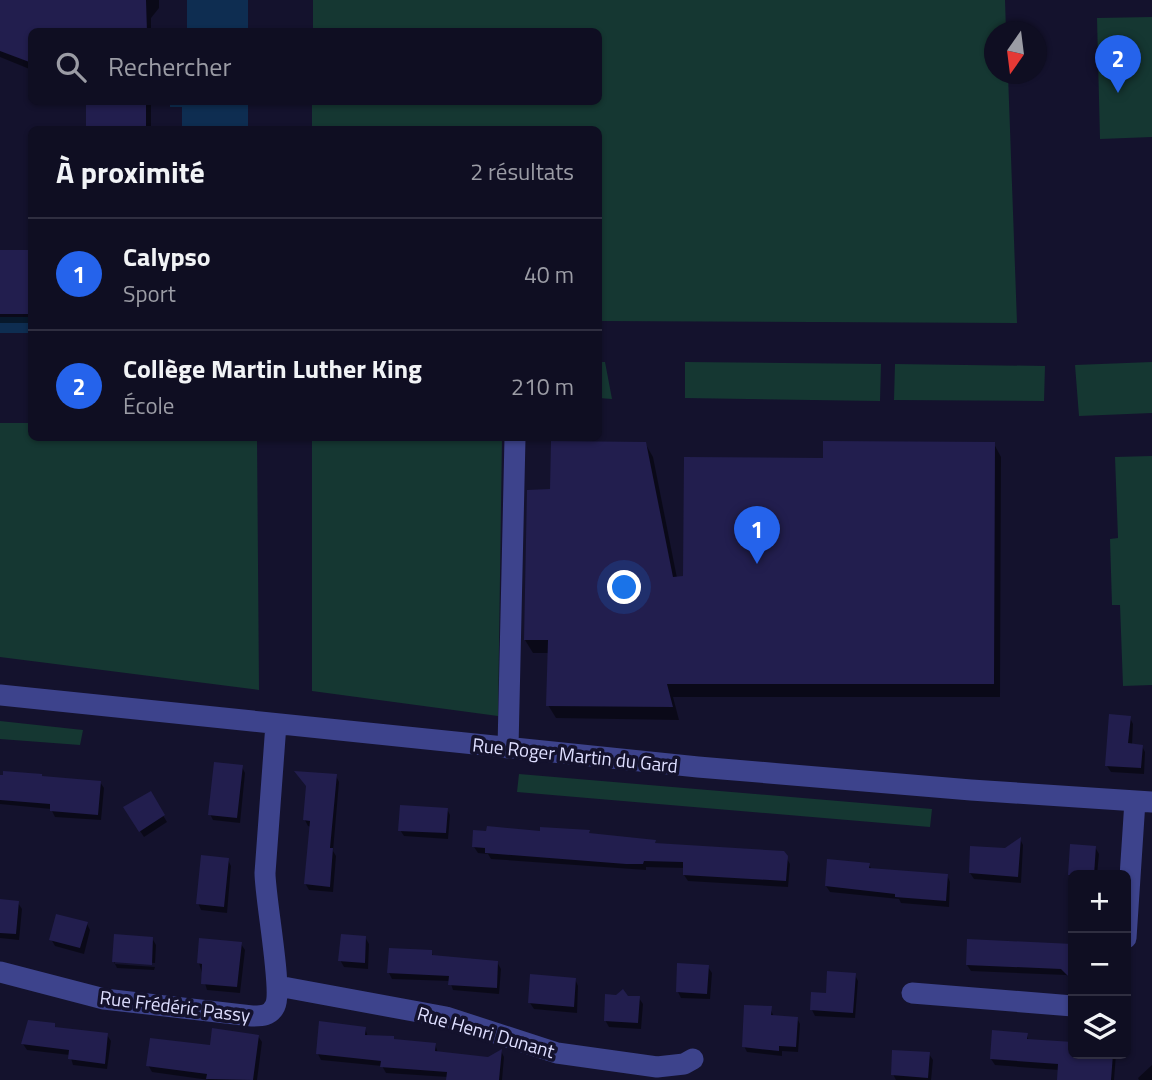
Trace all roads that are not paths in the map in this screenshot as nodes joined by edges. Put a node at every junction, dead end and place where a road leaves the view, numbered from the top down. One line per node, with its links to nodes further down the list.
1 (515, 441): 4 (street)
2 (0, 695): 3 (street, Rue Roger Martin du Gard)
3 (276, 724): 4 (street, Rue Roger Martin du Gard); 8 (street)
4 (508, 748): 5 (street, Rue Roger Martin du Gard)
5 (1143, 802): 6 (street)
6 (1127, 933)
7 (0, 972): 8 (street, Rue Frédéric Passy)
8 (278, 986): 11 (street, Rue Henri Dunant)
9 (912, 993): 10 (street)
10 (1068, 1006)
11 (693, 1059)

